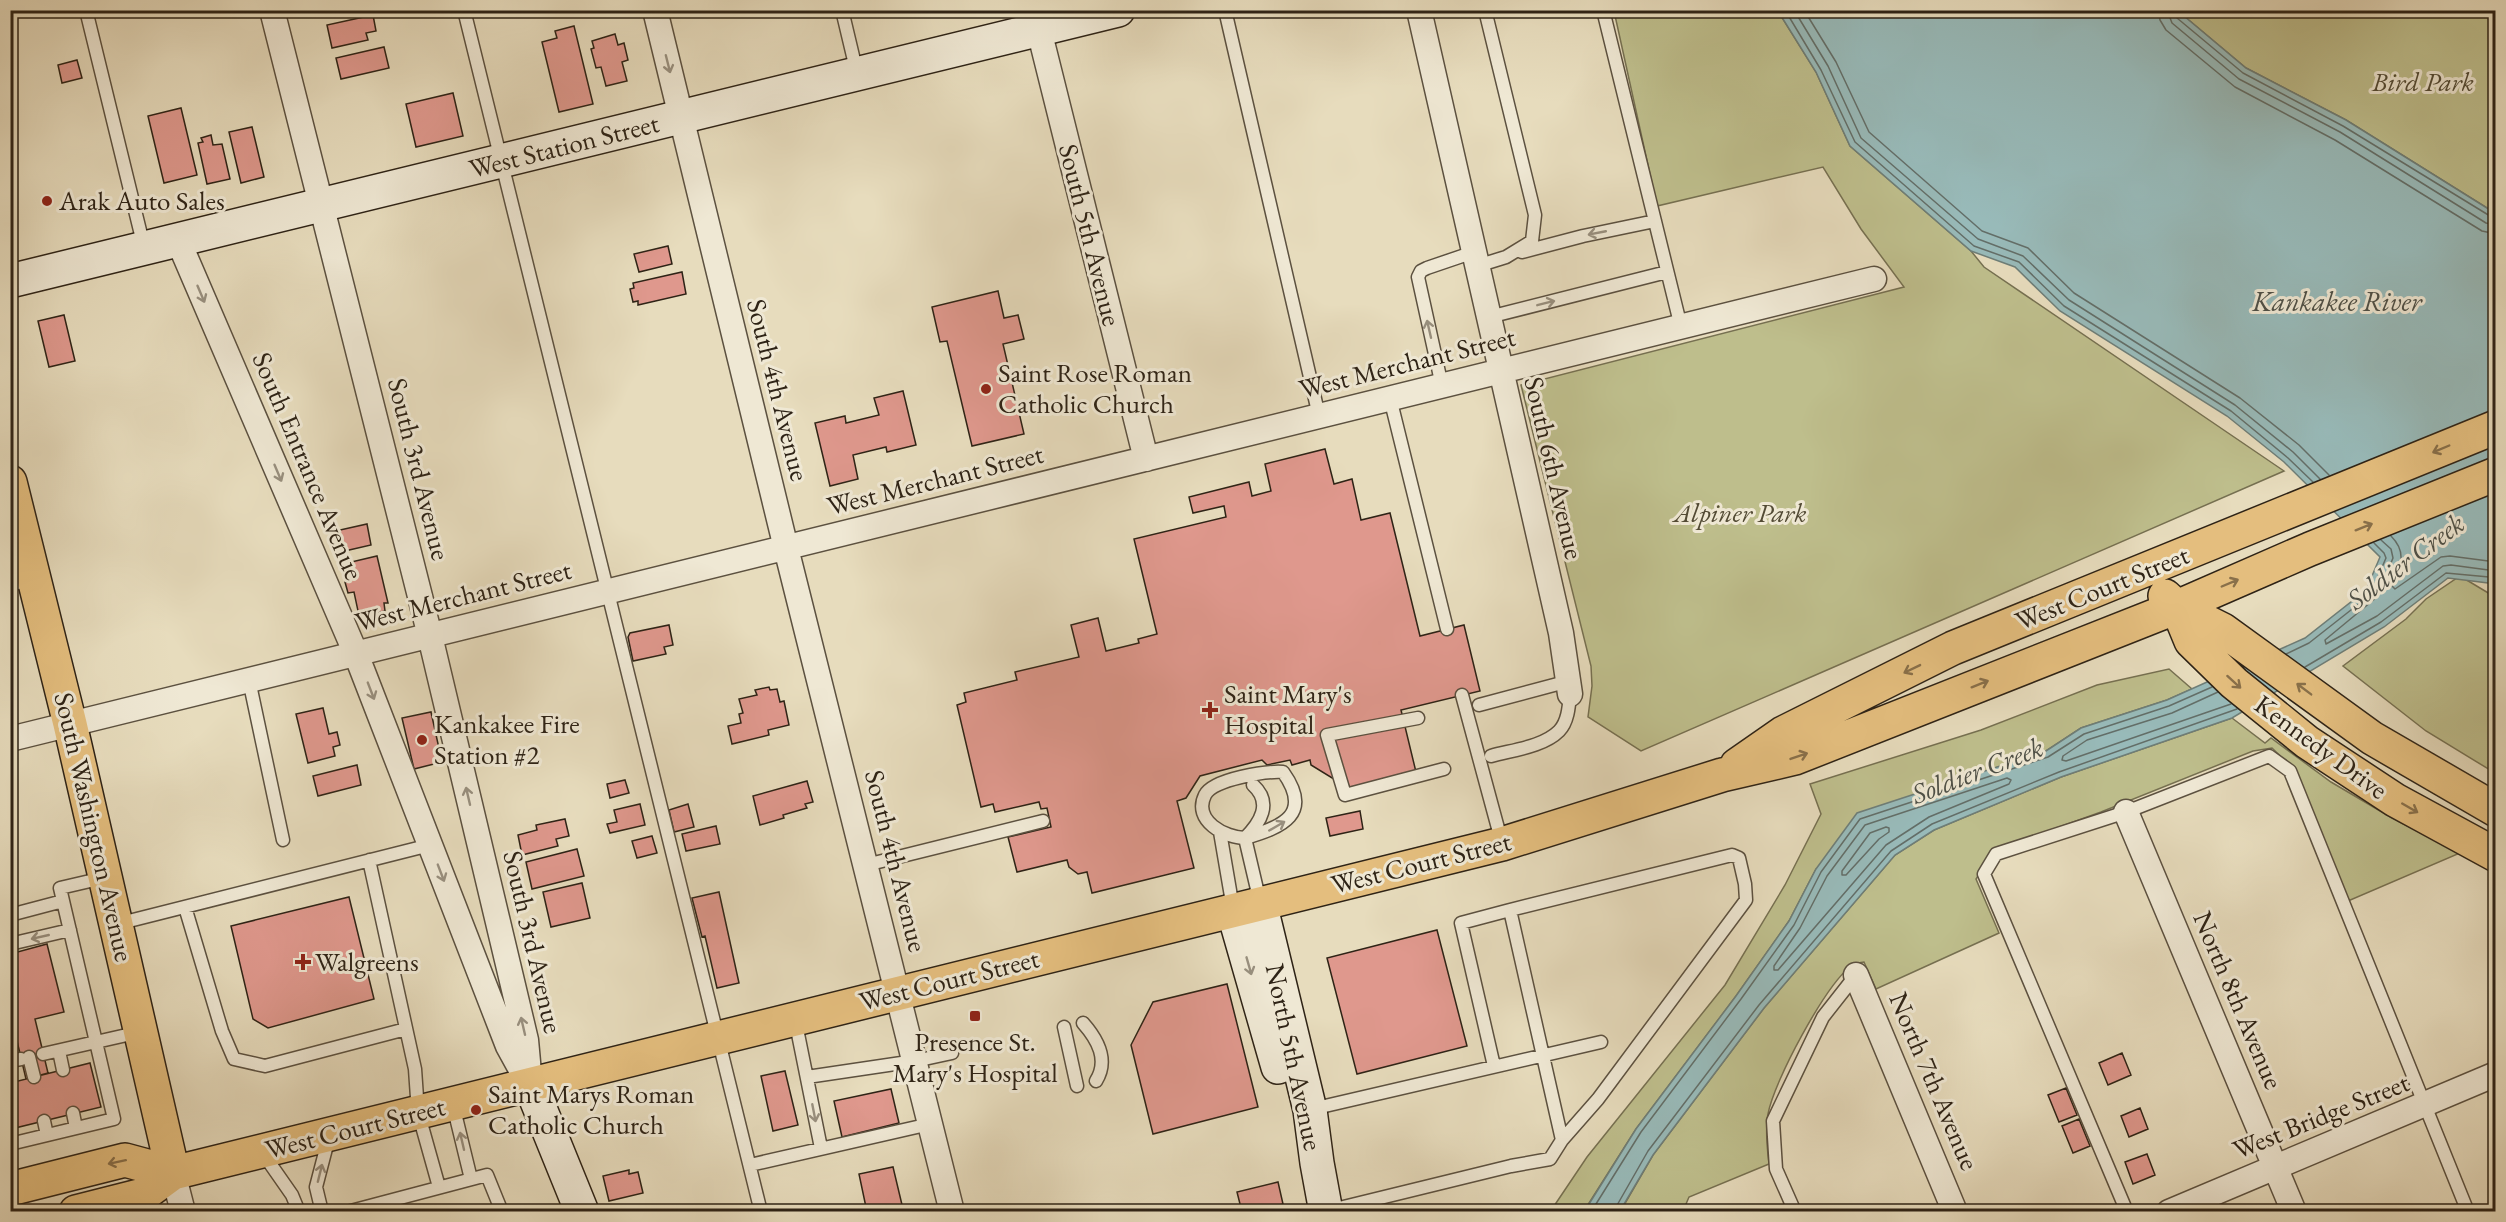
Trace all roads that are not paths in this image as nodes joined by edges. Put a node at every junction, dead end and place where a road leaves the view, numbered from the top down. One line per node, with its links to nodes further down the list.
1 (86, 10): 18 (lane)
2 (272, 10): 15 (street, South 3rd Avenue)
3 (464, 10): 14 (lane)
4 (655, 10): 13 (street, South 4th Avenue, one-way to 13)
5 (842, 10): 12 (lane)
6 (1118, 10): 11 (main road, West Station Street)
7 (1225, 10): 29 (lane)
8 (1419, 10): 20 (street, South 6th Avenue)
9 (1485, 10): 19 (lane)
10 (1603, 10): 16 (lane)
11 (1037, 20): 12 (main road, West Station Street); 31 (street, South 5th Avenue)
12 (858, 74): 13 (main road, West Station Street)
13 (681, 117): 14 (main road, West Station Street); 34 (street, South 4th Avenue)
14 (501, 161): 15 (main road, West Station Street); 37 (lane)
15 (323, 204): 17 (main road, West Station Street); 40 (street, South 3rd Avenue)
16 (1655, 221): 19 (lane, one-way to 19); 21 (lane)
17 (178, 240): 18 (main road, West Station Street); 41 (street, South Entrance Avenue, one-way to 41)
18 (144, 248): 23 (main road, West Station Street)
19 (1506, 256): 20 (lane)
20 (1476, 259): 24 (street, South 6th Avenue); 27 (lane, one-way to 20)
21 (1667, 273): 24 (lane, one-way to 21); 25 (lane)
22 (1874, 279): 25 (street, West Merchant Street)
23 (10, 281)
24 (1489, 317): 26 (street, South 6th Avenue)
25 (1681, 327): 26 (street, West Merchant Street)
26 (1501, 371): 27 (street, West Merchant Street); 43 (street, South 6th Avenue)
27 (1442, 386): 28 (street, West Merchant Street)
28 (1390, 398): 29 (street, West Merchant Street); 39 (lane)
29 (1319, 416): 31 (street, West Merchant Street)
30 (2496, 426): 35 (main road, West Court Street, one-way to 35)
31 (1146, 459): 34 (street, West Merchant Street)
32 (2496, 474): 38 (main road, West Court Street, one-way to 32)
33 (10, 482): 36 (main road, South Washington Avenue)
34 (786, 548): 37 (street, West Merchant Street); 63 (street, South 4th Avenue)
35 (2140, 573): 38 (main road, Kennedy Drive); 51 (main road, West Court Street, one-way to 51)
36 (22, 582): 47 (main road, South Washington Avenue)
37 (608, 591): 40 (street, West Merchant Street); 80 (lane)
38 (2177, 607): 51 (main road, West Court Street, one-way to 38); 53 (main road, Kennedy Drive, one-way to 38); 61 (main road, Kennedy Drive, one-way to 61)
39 (1447, 629)
40 (430, 636): 41 (street, West Merchant Street); 95 (street, South 3rd Avenue, one-way to 40)
41 (356, 654): 42 (street, West Merchant Street); 60 (street, South Entrance Avenue, one-way to 60)
42 (249, 680): 47 (street, West Merchant Street); 58 (lane)
43 (1569, 687): 45 (lane); 49 (lane)
44 (1462, 695): 59 (lane)
45 (1479, 705)
46 (1418, 718): 50 (lane)
47 (70, 724): 48 (street, West Merchant Street); 64 (main road, South Washington Avenue)
48 (10, 739)
49 (1491, 756)
50 (1444, 769)
51 (1722, 775): 59 (main road, West Court Street)
52 (1253, 785): 57 (lane)
53 (2496, 810)
54 (2126, 812): 98 (lane); 113 (street, North 8th Avenue); 130 (lane)
55 (1043, 821): 63 (lane)
56 (1220, 832): 57 (lane); 57 (lane, one-way to 56); 66 (lane)
57 (1245, 838): 66 (lane)
58 (283, 840)
59 (1502, 844): 66 (main road, West Court Street)
60 (430, 845): 62 (lane); 95 (street, South Entrance Avenue, one-way to 95)
61 (2496, 855)
62 (369, 860): 67 (lane); 78 (lane)
63 (866, 865): 74 (street, South 4th Avenue)
64 (106, 878): 65 (lane); 70 (main road, South Washington Avenue)
65 (63, 901): 69 (lane); 71 (lane)
66 (1247, 906): 74 (main road, West Court Street); 99 (main road, North 5th Avenue); 111 (main road, one-way to 111)
67 (185, 907): 70 (lane); 78 (lane)
68 (1510, 910): 86 (lane); 89 (lane); 107 (lane)
69 (10, 915)
70 (116, 924): 79 (main road, South Washington Avenue)
71 (70, 930): 72 (lane, one-way to 72); 81 (lane)
72 (10, 944)
73 (1856, 975): 128 (lane); 129 (street, North 7th Avenue)
74 (898, 992): 75 (main road, West Court Street); 88 (street, South 4th Avenue)
75 (795, 1018): 80 (main road, West Court Street); 93 (lane)
76 (1083, 1023): 94 (lane)
77 (1064, 1027): 96 (lane)
78 (406, 1029): 100 (lane)
79 (141, 1032): 81 (lane); 114 (main road, South Washington Avenue)
80 (719, 1037): 95 (main road, West Court Street); 112 (lane)
81 (96, 1042): 83 (lane); 104 (lane)
82 (1601, 1042): 86 (lane)
83 (59, 1051): 85 (lane); 90 (lane)
84 (952, 1053): 88 (lane)
85 (43, 1054)
86 (1541, 1055): 89 (lane); 107 (lane)
87 (20, 1059): 92 (lane)
88 (915, 1061): 93 (lane); 103 (street, South 4th Avenue)
89 (1494, 1066): 99 (lane)
90 (63, 1070)
91 (2496, 1074): 98 (street, West Bridge Street)
92 (34, 1077)
93 (807, 1077): 109 (lane, one-way to 109)
94 (1096, 1081)
95 (530, 1084): 97 (main road, West Court Street); 125 (main road)
96 (1077, 1086)
97 (453, 1103): 100 (main road, West Court Street); 115 (lane, one-way to 97)
98 (2424, 1106): 113 (street, West Bridge Street); 133 (lane)
99 (1310, 1110): 111 (main road, North 5th Avenue)
100 (418, 1112): 105 (main road, West Court Street); 116 (lane)
101 (73, 1113): 104 (lane)
102 (44, 1121): 106 (lane)
103 (930, 1124): 109 (lane); 127 (street, South 4th Avenue)
104 (76, 1128): 106 (lane)
105 (329, 1134): 110 (main road, West Court Street); 122 (lane, one-way to 105)
106 (47, 1135): 108 (lane)
107 (1562, 1140): 118 (lane)
108 (10, 1144)
109 (821, 1149): 112 (lane)
110 (261, 1151): 114 (main road, West Court Street); 121 (lane)
111 (1317, 1163): 118 (main road, North 5th Avenue)
112 (750, 1165): 126 (lane)
113 (2276, 1166): 131 (street, West Bridge Street); 132 (street, North 8th Avenue)
114 (174, 1173): 117 (main road, West Court Street, one-way to 117); 119 (main road, West Court Street); 120 (street)
115 (471, 1179): 116 (lane); 124 (lane)
116 (439, 1187): 123 (lane)
117 (10, 1189)
118 (1326, 1211)
119 (76, 1212)
120 (183, 1212)
121 (299, 1212)
122 (322, 1212)
123 (347, 1212)
124 (502, 1212)
125 (582, 1212)
126 (761, 1212)
127 (952, 1212)
128 (1795, 1212)
129 (1955, 1212)
130 (2127, 1212)
131 (2169, 1212)
132 (2294, 1212)
133 (2468, 1212)

